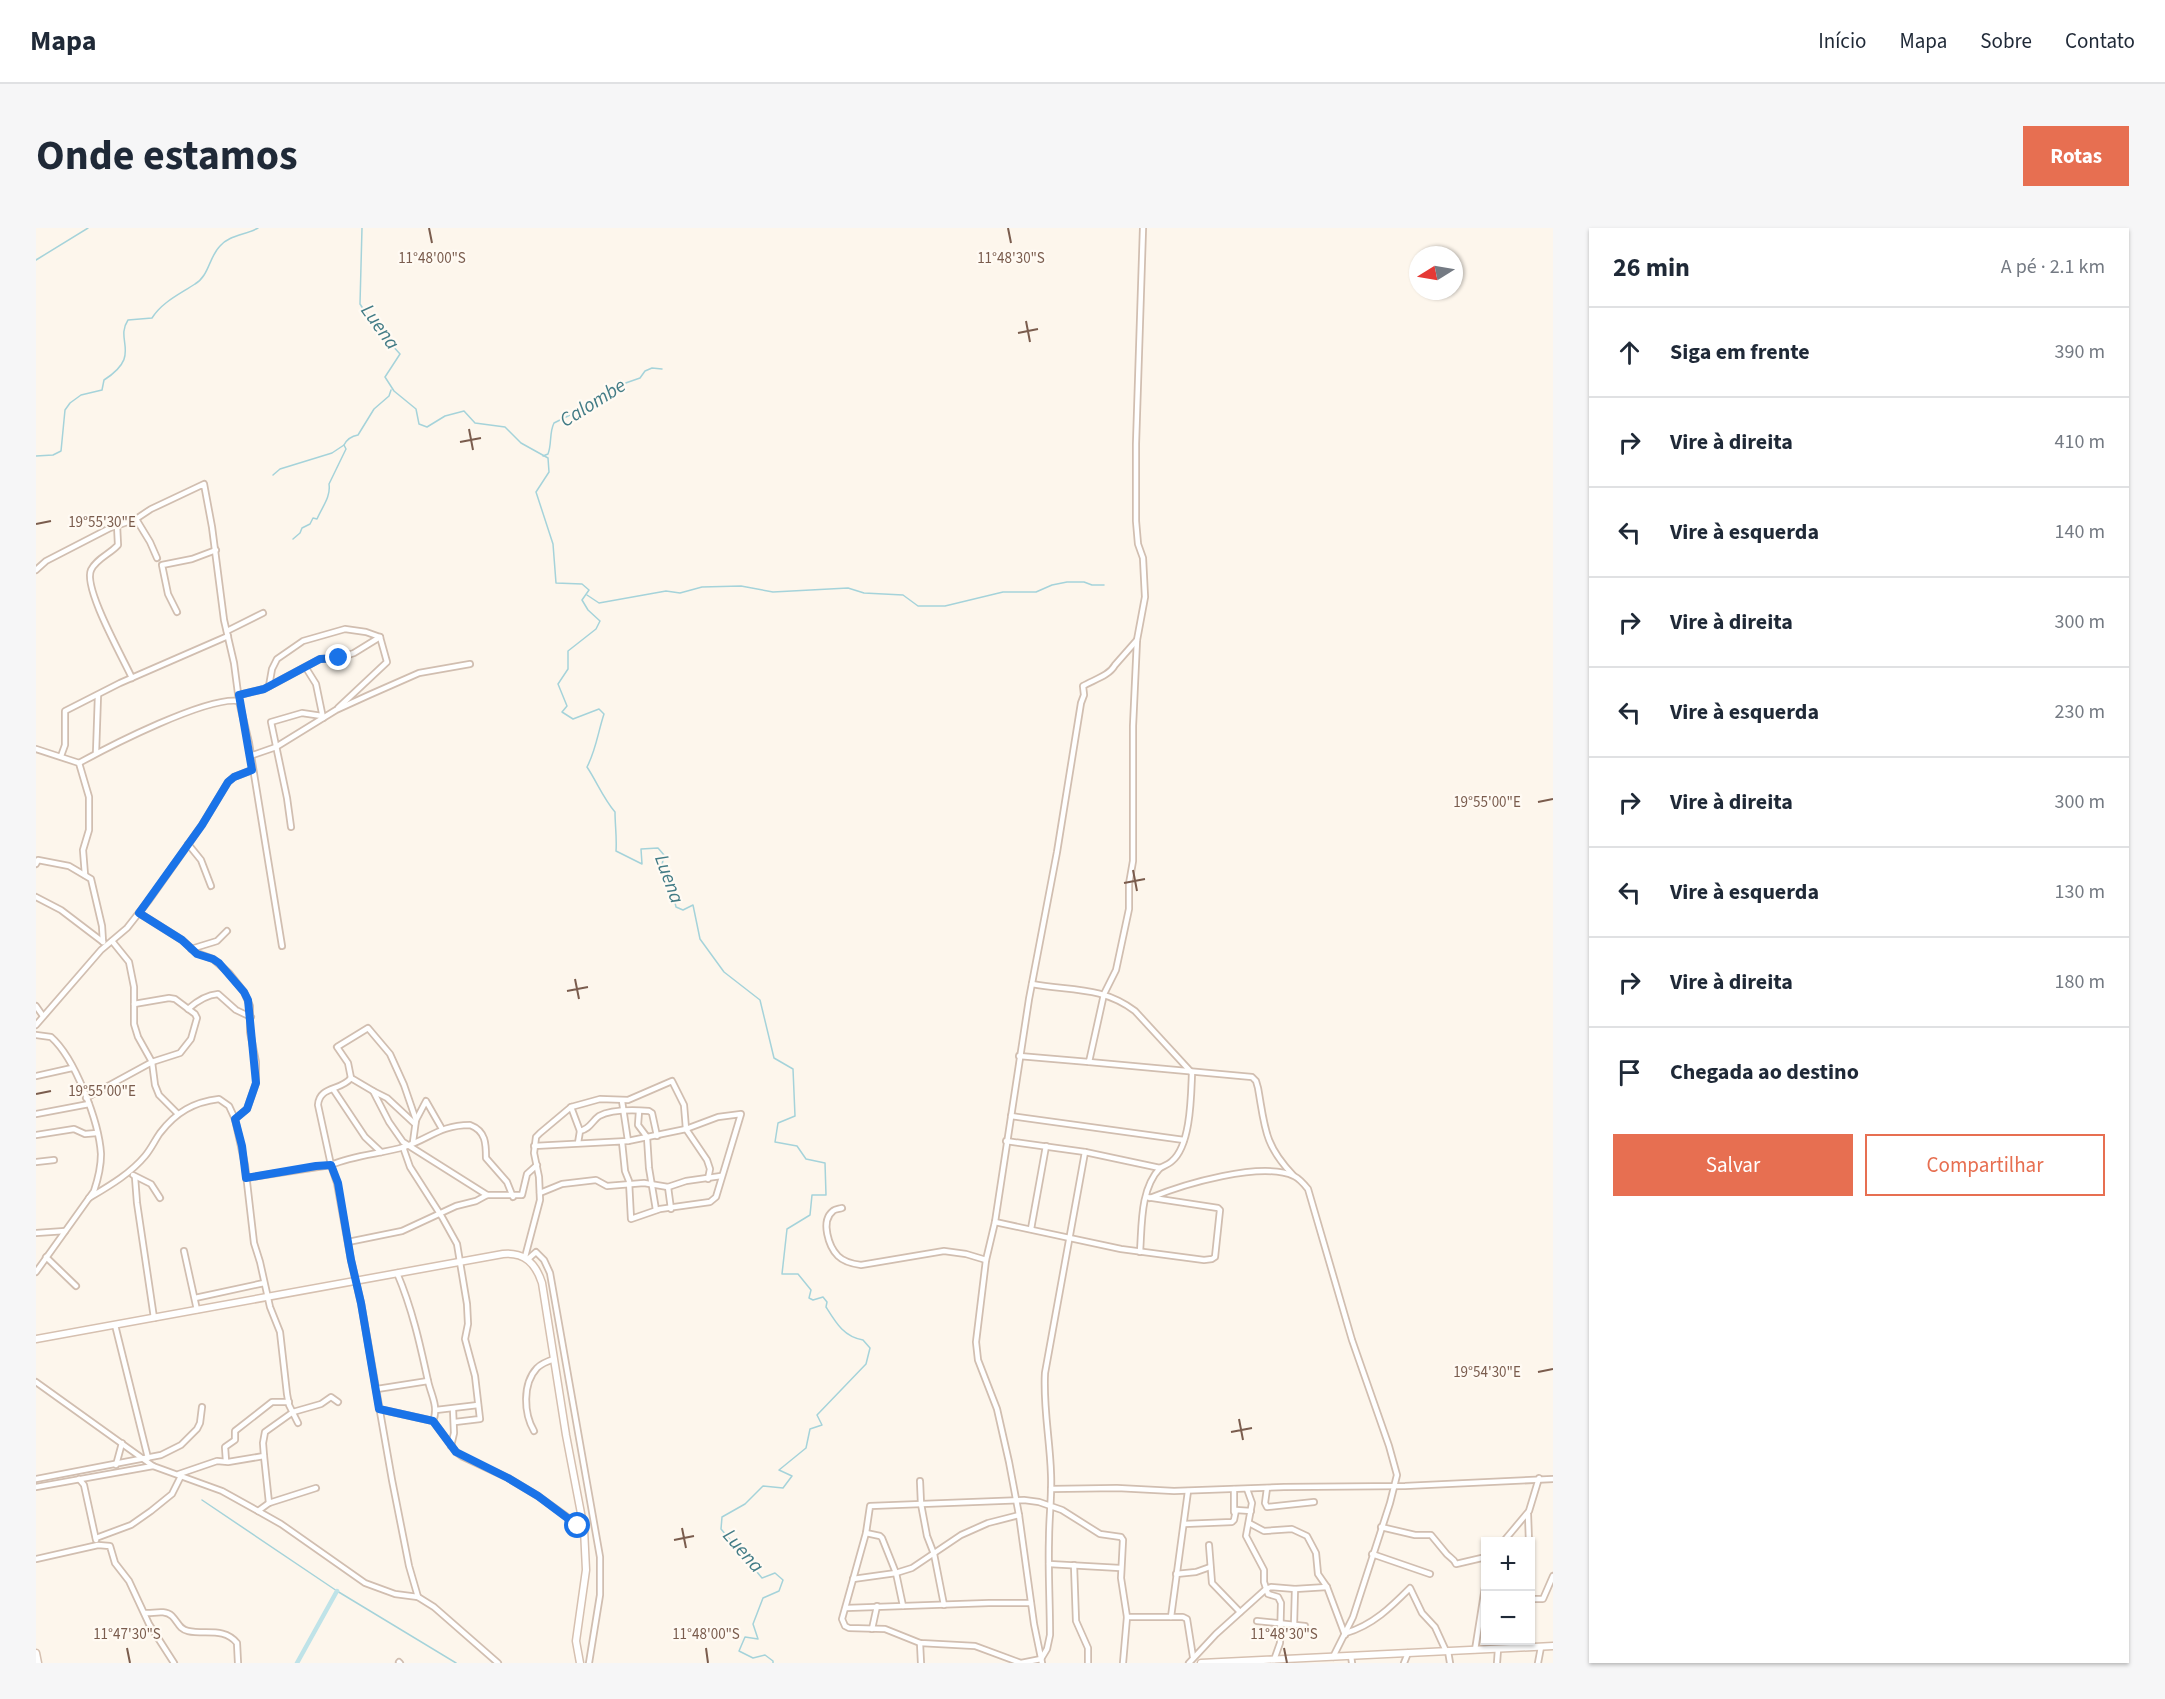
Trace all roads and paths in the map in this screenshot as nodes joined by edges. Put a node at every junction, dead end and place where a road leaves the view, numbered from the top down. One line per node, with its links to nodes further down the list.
1 (1143, 228): 11 (street)
2 (136, 519): 3 (street); 4 (street); 5 (street)
3 (117, 525): 6 (street); 14 (street)
4 (216, 550): 7 (street); 9 (street)
5 (157, 558)
6 (36, 570)
7 (177, 612)
8 (263, 613): 9 (street)
9 (227, 634): 14 (street); 17 (street)
10 (380, 637): 13 (street); 15 (street); 19 (street)
11 (1137, 640): 42 (street); 43 (street)
12 (470, 663): 19 (street)
13 (306, 668): 15 (street); 20 (street)
14 (132, 678): 16 (street)
15 (269, 686): 17 (street)
16 (98, 695): 23 (street); 24 (street)
17 (239, 695): 18 (street)
18 (239, 701): 23 (street); 25 (street)
19 (336, 710): 20 (street)
20 (323, 717): 21 (street); 21 (street)
21 (276, 747): 25 (street); 28 (street)
22 (36, 749): 24 (street)
23 (96, 753): 26 (street)
24 (61, 756): 26 (street)
25 (250, 756): 27 (street)
26 (79, 763): 31 (street)
27 (252, 770): 29 (street); 40 (street)
28 (291, 827)
29 (188, 844): 32 (street); 36 (street)
30 (36, 864): 31 (street)
31 (85, 875): 39 (street)
32 (211, 886)
33 (36, 897): 34 (street)
34 (42, 900): 35 (street); 39 (street)
35 (36, 906)
36 (139, 913): 38 (street); 41 (street)
37 (227, 932): 41 (street)
38 (112, 941): 39 (street); 44 (street)
39 (105, 943): 47 (street)
40 (282, 946)
41 (191, 949): 48 (street)
42 (1032, 984): 43 (street); 51 (street)
43 (1104, 994): 53 (street); 55 (street)
44 (134, 1004): 46 (street); 52 (street)
45 (36, 1006): 47 (street)
46 (188, 1009): 48 (street); 52 (street)
47 (43, 1016): 49 (street)
48 (251, 1017): 68 (street)
49 (36, 1025)
50 (36, 1035): 54 (street)
51 (1019, 1056): 53 (street); 67 (street)
52 (152, 1062): 60 (street); 66 (street)
53 (1089, 1062): 55 (street)
54 (72, 1068): 56 (street); 60 (street)
55 (1192, 1073): 77 (street); 94 (street)
56 (36, 1076)
57 (351, 1078): 58 (street); 59 (street); 69 (street)
58 (333, 1089): 85 (street); 89 (street)
59 (373, 1091): 69 (street); 82 (street)
60 (88, 1101): 65 (street); 73 (street)
61 (622, 1101): 62 (street); 64 (street); 71 (street)
62 (571, 1107): 72 (street); 83 (street)
63 (639, 1111): 64 (street); 75 (street); 76 (street)
64 (622, 1112): 72 (street); 78 (street)
65 (36, 1114)
66 (178, 1114): 68 (street); 92 (street)
67 (1011, 1116): 77 (street); 79 (street)
68 (235, 1119): 96 (street)
69 (415, 1122): 70 (street); 80 (street)
70 (442, 1129): 80 (street); 103 (street)
71 (686, 1129): 75 (street); 93 (street); 97 (street)
72 (580, 1131): 81 (street)
73 (97, 1133): 74 (street); 104 (street)
74 (36, 1135)
75 (657, 1136): 76 (street)
76 (648, 1137): 78 (street); 98 (street)
77 (1184, 1140): 91 (street)
78 (625, 1141): 81 (street); 99 (street)
79 (1006, 1141): 84 (street); 111 (street)
80 (413, 1142): 82 (street)
81 (578, 1143): 83 (street)
82 (405, 1146): 85 (street); 102 (street); 110 (street)
83 (534, 1146): 90 (street)
84 (1046, 1146): 86 (street); 112 (street)
85 (381, 1152): 89 (street)
86 (1085, 1152): 91 (street); 115 (street)
87 (54, 1160): 88 (street)
88 (36, 1162)
89 (331, 1165): 96 (street); 116 (street)
90 (537, 1165): 101 (street); 103 (street)
91 (1160, 1168): 106 (street)
92 (128, 1172): 95 (street); 104 (street)
93 (721, 1176): 97 (street); 108 (street)
94 (1295, 1176): 106 (street); 165 (street)
95 (135, 1177): 105 (street); 131 (street)
96 (246, 1178): 126 (street)
97 (708, 1179): 100 (street)
98 (653, 1184): 99 (street); 100 (street); 109 (street)
99 (628, 1185): 101 (street); 109 (street)
100 (668, 1187): 108 (street)
101 (540, 1193): 120 (street)
102 (487, 1195): 103 (street); 110 (street)
103 (513, 1197)
104 (89, 1198): 113 (street)
105 (160, 1198)
106 (1148, 1198): 118 (street); 118 (street)
107 (842, 1208): 121 (street)
108 (671, 1209): 109 (street)
109 (656, 1210)
110 (440, 1215): 116 (street); 122 (street)
111 (995, 1222): 112 (street); 121 (street)
112 (1031, 1229): 115 (street)
113 (65, 1231): 114 (street); 119 (street)
114 (36, 1233)
115 (1070, 1239): 118 (street); 169 (street)
116 (348, 1242): 125 (street)
117 (184, 1251): 129 (street)
118 (1140, 1252)
119 (46, 1257): 123 (street); 127 (street)
120 (527, 1258): 122 (main road); 134 (main road); 247 (street)
121 (986, 1260): 173 (street)
122 (460, 1262): 124 (main road); 140 (street)
123 (36, 1272)
124 (397, 1273): 125 (main road); 135 (street)
125 (356, 1281): 128 (main road); 137 (street)
126 (264, 1283): 128 (street); 129 (street)
127 (76, 1286)
128 (267, 1296): 130 (main road); 138 (street)
129 (195, 1298): 130 (street)
130 (197, 1310): 131 (main road)
131 (154, 1318): 132 (main road)
132 (115, 1325): 133 (main road); 153 (street)
133 (36, 1339)
134 (554, 1359): 149 (street); 186 (main road)
135 (428, 1381): 137 (street); 144 (street)
136 (36, 1382): 150 (street)
137 (377, 1389): 142 (street)
138 (289, 1402): 145 (street); 154 (street)
139 (339, 1402): 145 (street)
140 (478, 1405): 143 (street); 147 (street)
141 (202, 1407): 153 (street)
142 (379, 1409): 146 (street); 210 (street)
143 (453, 1409): 144 (street); 147 (street)
144 (436, 1410): 146 (street)
145 (293, 1412): 148 (street); 152 (street)
146 (433, 1421): 151 (street)
147 (455, 1422): 151 (street)
148 (298, 1423)
149 (534, 1431)
150 (122, 1443): 153 (street); 155 (street)
151 (451, 1446): 186 (street)
152 (264, 1456): 154 (street); 175 (street)
153 (146, 1458): 155 (street); 156 (street)
154 (226, 1461): 159 (street)
155 (116, 1465): 157 (street); 158 (street)
156 (153, 1466): 158 (street); 159 (street)
157 (74, 1473): 161 (street); 163 (street)
158 (118, 1473): 163 (street)
159 (179, 1475): 179 (street); 190 (street)
160 (1539, 1478): 162 (street); 165 (street); 181 (street)
161 (36, 1479)
162 (1553, 1479)
163 (80, 1480): 166 (street); 190 (street)
164 (920, 1481): 176 (street)
165 (1394, 1486): 168 (street); 185 (street)
166 (36, 1487)
167 (316, 1488): 175 (street)
168 (1267, 1488): 171 (street); 174 (street)
169 (1051, 1489): 172 (street); 177 (street)
170 (1234, 1489): 171 (street); 172 (street); 180 (street)
171 (1247, 1489): 178 (street)
172 (1188, 1491): 184 (street)
173 (1016, 1501): 176 (street); 177 (street); 182 (street)
174 (1314, 1502)
175 (269, 1503): 179 (street)
176 (921, 1504): 187 (street); 193 (street)
177 (1049, 1506): 197 (street); 200 (street)
178 (1251, 1510): 180 (street); 183 (street)
179 (258, 1511): 210 (street)
180 (1234, 1512): 184 (street)
181 (1528, 1513): 188 (street); 189 (street)
182 (1019, 1515): 193 (street); 212 (street)
183 (1249, 1523): 206 (street); 207 (street)
184 (1184, 1524): 202 (street)
185 (1382, 1527): 194 (street); 195 (street)
186 (584, 1529): 246 (main road)
187 (866, 1533): 201 (street); 205 (street)
188 (1507, 1537)
189 (1529, 1537)
190 (96, 1538): 191 (street)
191 (98, 1545): 196 (street); 218 (street)
192 (1209, 1545): 199 (street)
193 (934, 1554): 201 (street); 213 (street)
194 (1372, 1554): 203 (street); 226 (street)
195 (1481, 1558)
196 (36, 1559)
197 (1049, 1564): 198 (street); 240 (street)
198 (1074, 1564): 200 (street); 249 (street)
199 (1210, 1567): 202 (street); 217 (street)
200 (1120, 1568): 219 (street)
201 (896, 1573): 205 (street); 215 (street)
202 (1176, 1574): 220 (street)
203 (1430, 1574)
204 (1553, 1576): 211 (street)
205 (853, 1579): 216 (street)
206 (1327, 1587): 208 (street); 226 (street)
207 (1266, 1589): 208 (street); 217 (street); 222 (street)
208 (1295, 1589): 223 (street)
209 (1484, 1591): 233 (street)
210 (418, 1597): 245 (street)
211 (1535, 1599)
212 (1031, 1604): 213 (street); 240 (street)
213 (944, 1605): 215 (street)
214 (877, 1606): 215 (street); 216 (street); 225 (street)
215 (903, 1606)
216 (846, 1608): 225 (street)
217 (1240, 1612): 237 (street)
218 (145, 1613): 243 (street); 244 (street)
219 (1127, 1617): 220 (street); 250 (street)
220 (1171, 1617): 237 (street)
221 (1257, 1621): 222 (street)
222 (1280, 1623): 223 (street); 238 (street)
223 (1294, 1625): 224 (street)
224 (1305, 1626)
225 (872, 1629): 227 (street)
226 (1345, 1634): 234 (street); 236 (street)
227 (920, 1643): 240 (street); 248 (street)
228 (1522, 1645): 232 (main road)
229 (1532, 1645): 231 (main road)
230 (1553, 1646): 231 (main road)
231 (1541, 1647): 256 (street)
232 (1498, 1649): 233 (main road); 255 (street)
233 (1475, 1650): 234 (main road)
234 (1447, 1651): 235 (main road); 254 (street)
235 (1408, 1653): 239 (main road); 253 (street)
236 (1333, 1657): 239 (main road); 241 (main road)
237 (1192, 1658): 251 (street)
238 (1274, 1660): 241 (main road); 242 (main road)
239 (1352, 1660)
240 (1041, 1661)
241 (1284, 1661)
242 (1242, 1662): 252 (main road)
243 (174, 1663)
244 (238, 1663)
245 (498, 1663)
246 (580, 1663)
247 (589, 1663)
248 (921, 1663)
249 (1088, 1663)
250 (1123, 1663)
251 (1189, 1663)
252 (1201, 1663)
253 (1404, 1663)
254 (1450, 1663)
255 (1497, 1663)
256 (1538, 1663)

